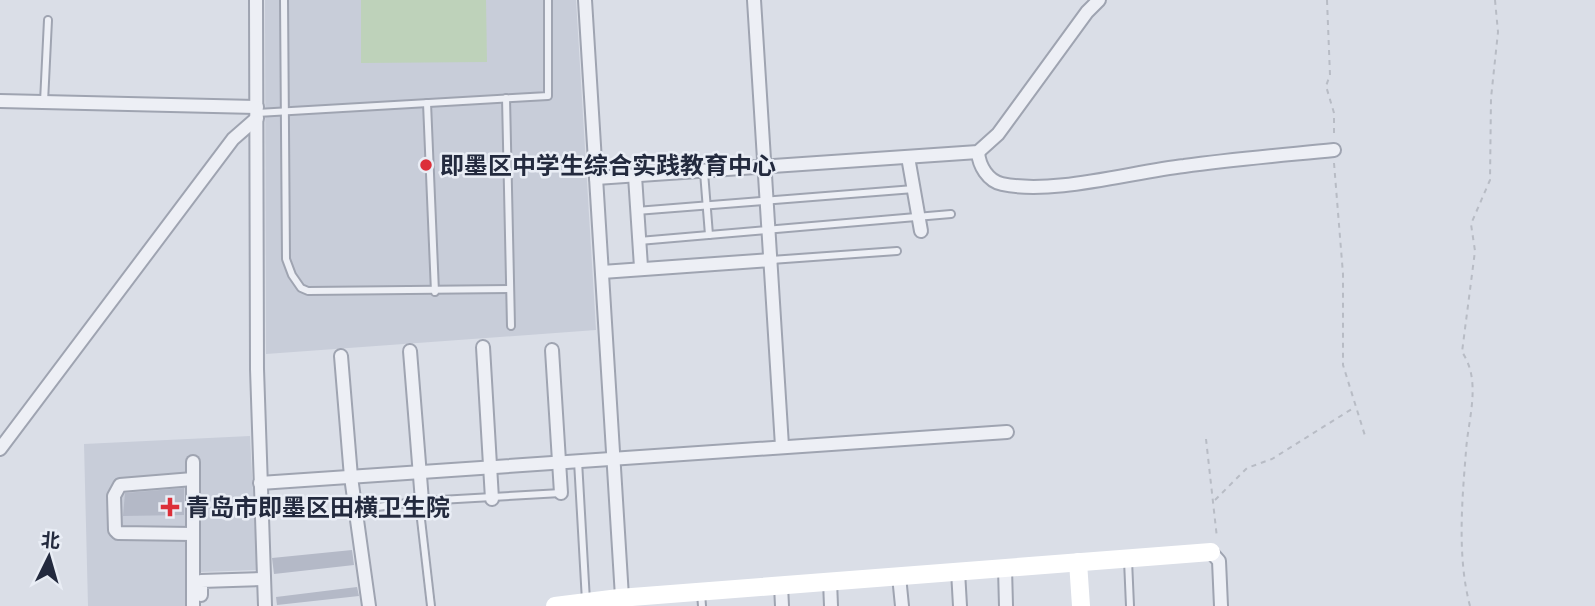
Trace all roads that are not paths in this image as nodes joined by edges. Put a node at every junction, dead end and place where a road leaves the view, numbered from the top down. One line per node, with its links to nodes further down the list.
1 (256, 0): 13 (street)
2 (284, 0): 12 (lane)
3 (548, 0): 8 (lane)
4 (585, 0): 20 (street)
5 (754, 0): 17 (street)
6 (1099, 0): 15 (street)
7 (48, 20): 10 (lane)
8 (506, 98): 11 (lane); 35 (lane)
9 (0, 101): 10 (street)
10 (44, 102): 13 (street)
11 (427, 103): 12 (lane); 36 (lane)
12 (284, 111): 13 (lane); 36 (lane)
13 (257, 113): 44 (street); 53 (street)
14 (1334, 150): 15 (street)
15 (978, 152): 16 (street)
16 (908, 158): 17 (street); 21 (street)
17 (765, 169): 18 (street); 22 (street)
18 (704, 172): 19 (street); 23 (lane)
19 (635, 176): 20 (street); 24 (street)
20 (596, 178): 34 (street)
21 (914, 189): 22 (lane); 26 (street)
22 (767, 200): 23 (lane); 27 (street)
23 (706, 205): 24 (lane); 29 (lane)
24 (636, 211): 30 (street)
25 (951, 214): 26 (lane)
26 (918, 217): 27 (lane); 28 (street)
27 (769, 230): 29 (lane); 32 (street)
28 (921, 231)
29 (709, 235): 30 (lane)
30 (638, 241): 33 (street)
31 (897, 251): 32 (lane)
32 (771, 260): 33 (street); 43 (street)
33 (641, 267): 34 (street)
34 (602, 272): 45 (street)
35 (510, 289): 36 (lane); 37 (lane)
36 (435, 292)
37 (511, 326)
38 (483, 347): 49 (street)
39 (552, 350): 47 (street)
40 (410, 351): 50 (street)
41 (341, 355): 51 (street)
42 (1007, 432): 43 (street)
43 (782, 446): 45 (street)
44 (0, 449)
45 (613, 456): 46 (street); 69 (street)
46 (578, 459): 47 (street); 70 (lane)
47 (559, 461): 49 (street); 54 (street)
48 (193, 462): 52 (street)
49 (491, 466): 50 (street); 55 (street)
50 (420, 471): 51 (street); 56 (street)
51 (351, 477): 53 (street); 57 (street)
52 (193, 479): 58 (street); 58 (street)
53 (260, 483): 65 (street)
54 (562, 493): 55 (lane)
55 (492, 499): 56 (lane)
56 (421, 502): 57 (lane); 75 (lane)
57 (355, 510): 74 (street)
58 (193, 534): 71 (street)
59 (1211, 552): 60 (street); 84 (street)
60 (1128, 558): 61 (street); 83 (lane)
61 (1078, 562): 62 (street); 82 (street)
62 (1004, 568): 63 (street); 81 (street)
63 (958, 571): 64 (street); 80 (street)
64 (899, 576): 66 (street); 79 (street)
65 (263, 579): 72 (street); 73 (street)
66 (830, 581): 67 (street); 78 (street)
67 (781, 585): 68 (street); 77 (street)
68 (701, 599): 69 (street)
69 (617, 601): 70 (street)
70 (586, 602): 76 (street)
71 (193, 606)
72 (201, 606)
73 (265, 606)
74 (369, 606)
75 (431, 606)
76 (555, 606)
77 (782, 606)
78 (831, 606)
79 (902, 606)
80 (960, 606)
81 (1006, 606)
82 (1081, 606)
83 (1130, 606)
84 (1221, 606)

